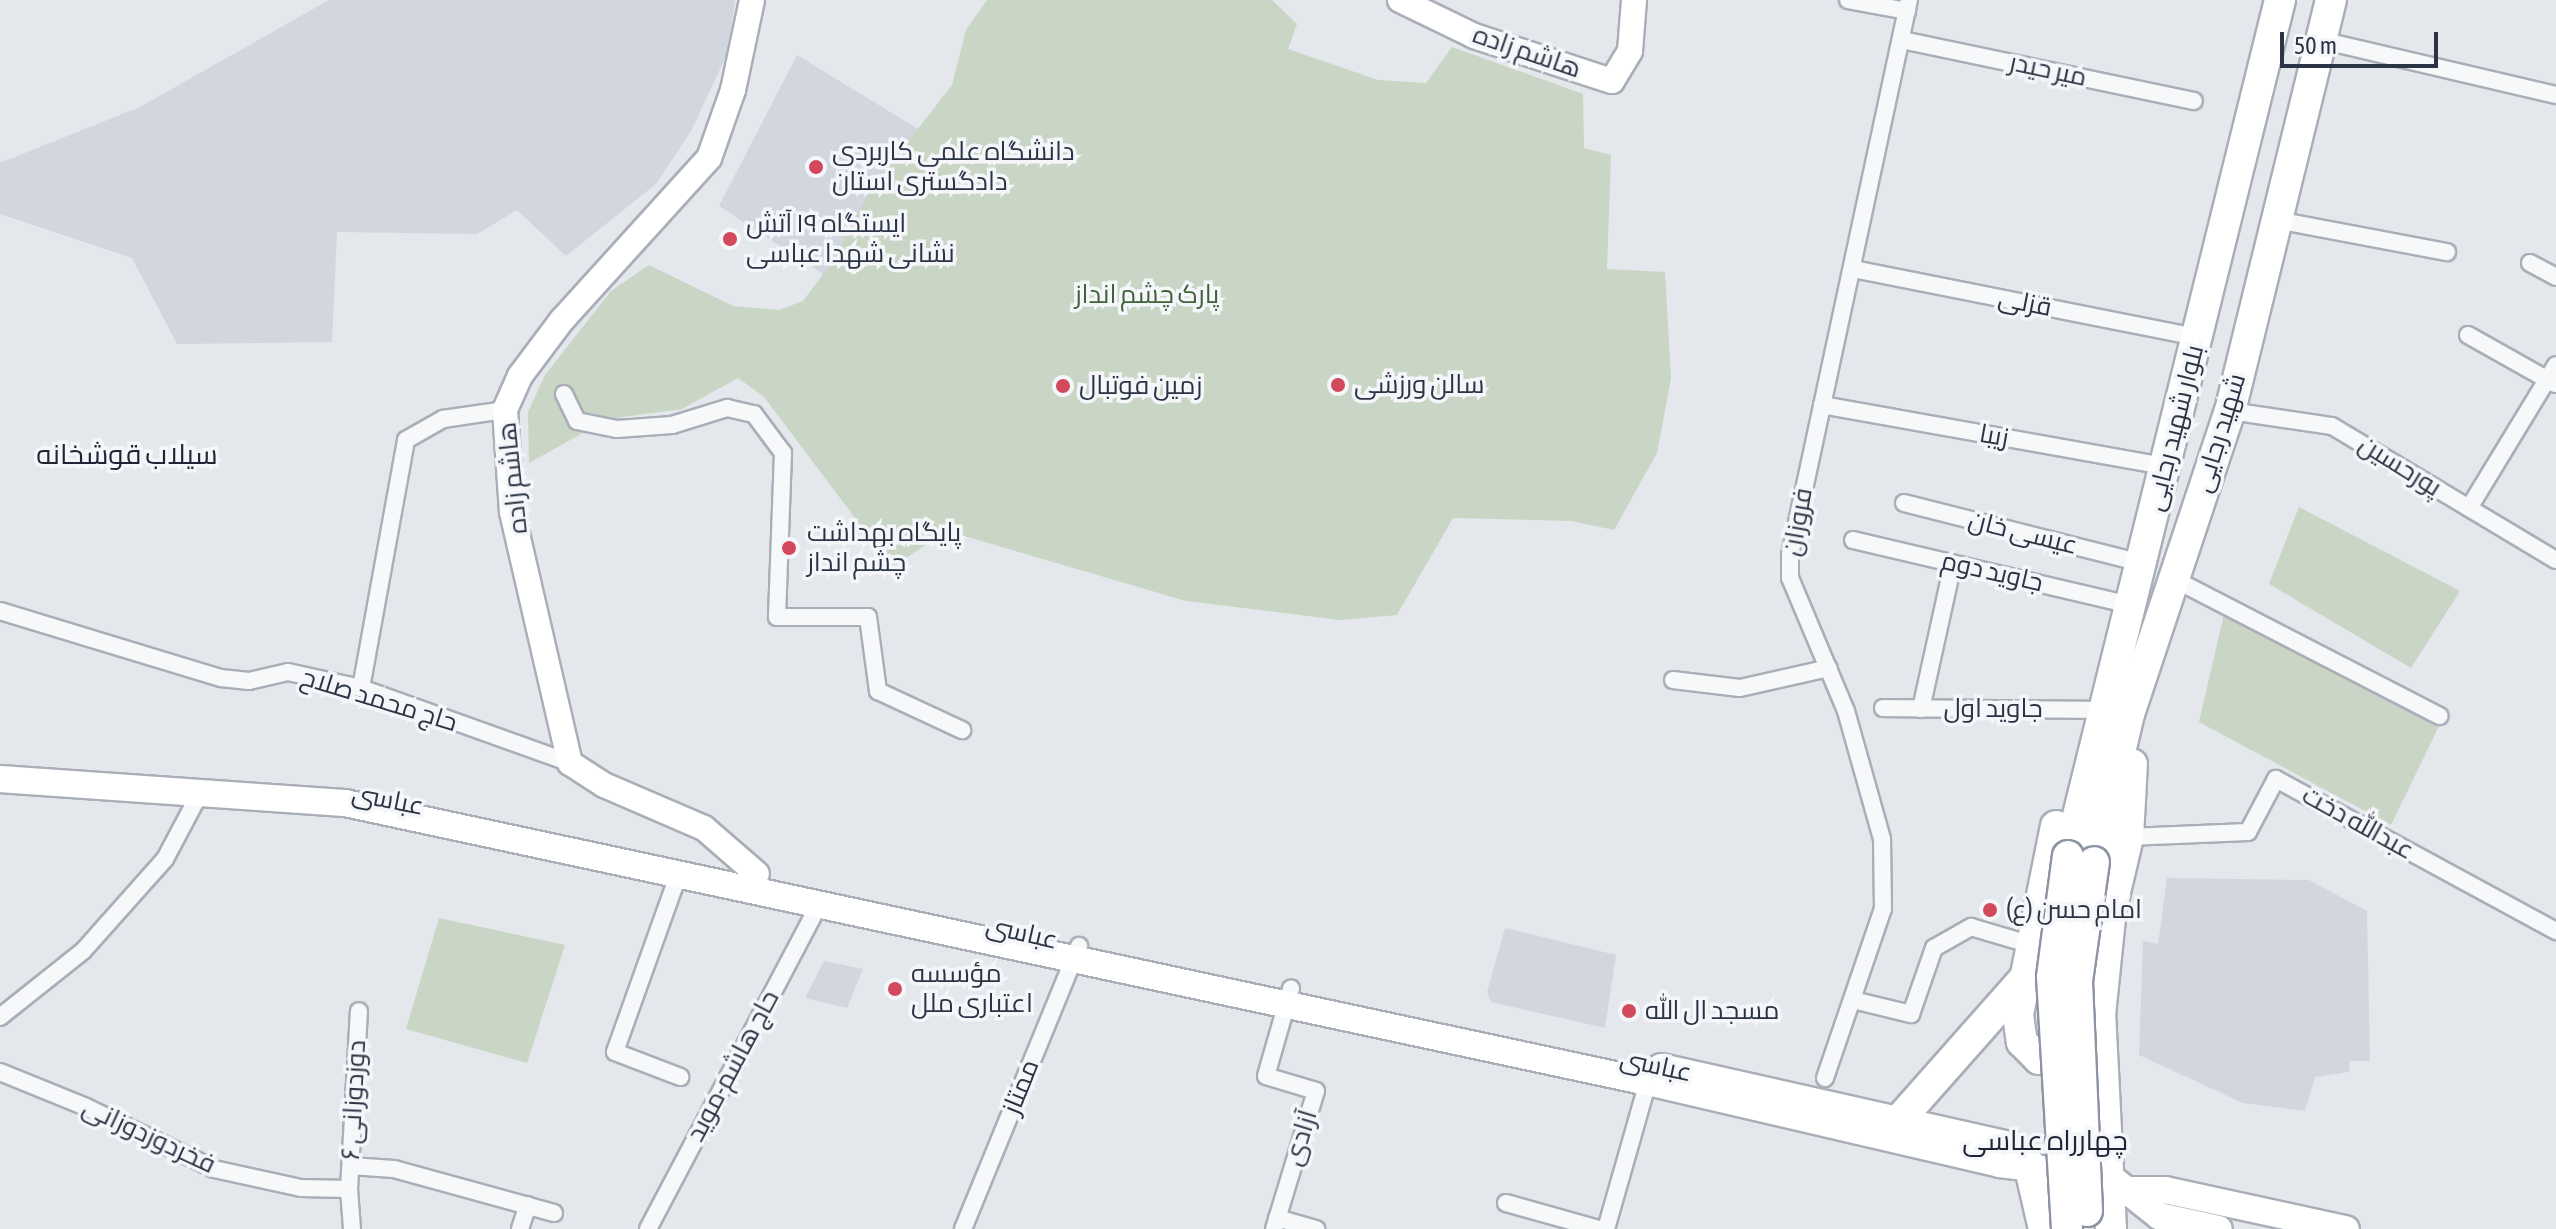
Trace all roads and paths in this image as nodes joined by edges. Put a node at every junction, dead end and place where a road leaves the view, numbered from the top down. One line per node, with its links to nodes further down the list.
1 (752, 0): 22 (street, هاشم زاده)
2 (1400, 0): 3 (street, هاشم زاده)
3 (1634, 0)
4 (1848, 0): 7 (street)
5 (2280, 0): 18 (highway, بلوار شهید رجایی)
6 (2331, 0): 9 (highway, شهید رجایی)
7 (1908, 6): 8 (street, فروزان)
8 (1902, 40): 11 (street, میر حیدر); 15 (street, فروزان)
9 (2321, 40): 10 (street); 12 (highway, شهید رجایی)
10 (2556, 95)
11 (2194, 101)
12 (2277, 220): 13 (street); 23 (highway, شهید رجایی)
13 (2447, 252)
14 (2530, 263): 16 (street)
15 (1853, 269): 18 (street, قزلی); 21 (street, فروزان)
16 (2556, 277)
17 (2468, 335): 19 (street)
18 (2197, 337): 24 (highway, بلوار شهید رجایی)
19 (2553, 376): 26 (street)
20 (564, 394): 41 (street)
21 (1822, 405): 24 (street, زیبا); 34 (street, فروزان)
22 (505, 410): 36 (street); 42 (street, هاشم زاده)
23 (2230, 411): 26 (street, پورحسین); 31 (highway, شهید رجایی)
24 (2165, 466): 30 (highway, بلوار شهید رجایی)
25 (1904, 503): 30 (street, عیسی خان)
26 (2469, 508): 28 (street, پورحسین)
27 (1853, 540): 29 (street, جاوید دوم)
28 (2556, 560)
29 (1953, 563): 32 (street, جاوید دوم); 38 (street)
30 (2141, 563): 32 (highway, بلوار شهید رجایی)
31 (2172, 578): 39 (highway, شهید رجایی); 40 (street)
32 (2131, 605): 39 (highway, بلوار شهید رجایی)
33 (0, 611): 36 (street, حاج محمد صلاح)
34 (1829, 668): 35 (street); 55 (street, فروزان)
35 (1673, 680)
36 (361, 688): 42 (street, حاج محمد صلاح)
37 (1883, 708): 38 (street, جاوید اول)
38 (1921, 709): 39 (street, جاوید اول)
39 (2116, 712): 46 (highway); 47 (highway, بلوار شهید رجایی); 53 (highway)
40 (2439, 716)
41 (962, 730)
42 (570, 763): 49 (street)
43 (0, 767): 49 (main road, عباسى)
44 (0, 779): 45 (main road, عباسى)
45 (200, 793): 48 (main road, عباسى); 57 (street)
46 (2128, 837): 51 (street, عبدالله دخت); 58 (highway)
47 (2081, 859): 80 (highway, bridge); 81 (highway, bridge)
48 (679, 873): 50 (main road, عباسى); 60 (street)
49 (757, 874): 52 (main road, عباسى)
50 (820, 903): 52 (main road, عباسى); 74 (street, حاج هاشم-موید)
51 (2556, 931)
52 (1076, 952): 54 (main road, عباسى); 75 (street, ممتاز)
53 (2032, 960): 55 (street); 58 (highway); 63 (highway)
54 (1289, 996): 62 (main road, عباسى); 63 (main road, عباسى); 71 (street, آزادی)
55 (1853, 1000): 61 (street, فروزان)
56 (359, 1011): 65 (street, دوزدوزانی ۶)
57 (0, 1017)
58 (2100, 1050): 66 (highway)
59 (0, 1072): 67 (street, فخردوزدوزانی)
60 (680, 1077)
61 (1825, 1078)
62 (1648, 1082): 64 (main road, عباسى); 78 (street)
63 (1901, 1118): 64 (main road, عباسى)
64 (2029, 1164): 66 (main road, عباسى); 79 (highway)
65 (351, 1166): 67 (street, دوزدوزانی ۶); 69 (street)
66 (2121, 1184): 82 (highway); 83 (main road); 84 (main road, عباسى)
67 (349, 1189): 72 (street, دوزدوزانی ۶)
68 (1506, 1203): 77 (street)
69 (528, 1205): 70 (street); 73 (street)
70 (554, 1213)
71 (1276, 1224): 76 (street)
72 (352, 1229)
73 (520, 1229)
74 (648, 1229)
75 (963, 1229)
76 (1316, 1229)
77 (1599, 1229)
78 (1606, 1229)
79 (2044, 1229)
80 (2067, 1229)
81 (2088, 1229)
82 (2111, 1229)
83 (2219, 1229)
84 (2346, 1229)

